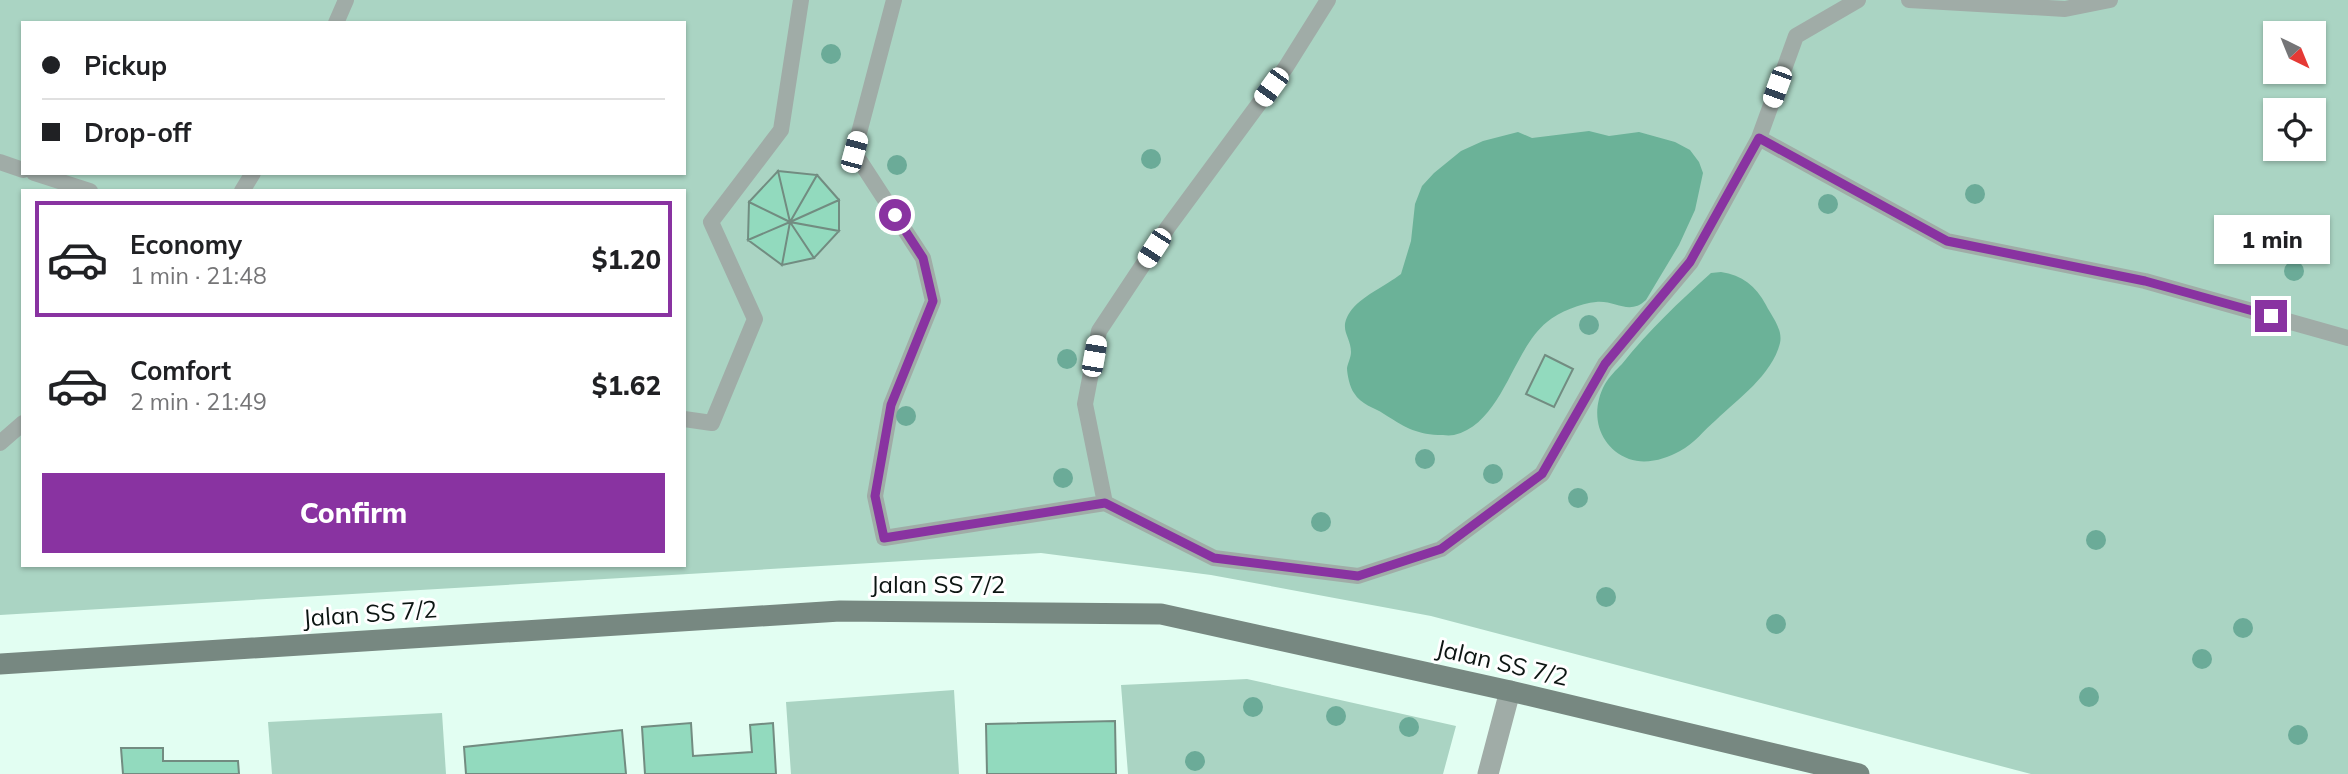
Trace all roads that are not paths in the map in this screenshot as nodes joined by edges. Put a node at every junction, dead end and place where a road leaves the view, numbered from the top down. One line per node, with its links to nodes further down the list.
1 (346, 0): 8 (lane)
2 (801, 0): 15 (lane)
3 (894, 0): 18 (lane)
4 (1328, 0): 18 (lane)
5 (1858, 0): 9 (lane)
6 (1909, 0): 7 (lane)
7 (2110, 0)
8 (337, 21)
9 (1759, 138): 14 (lane); 18 (lane)
10 (0, 162): 11 (lane)
11 (21, 169)
12 (40, 175): 13 (lane)
13 (84, 189)
14 (2348, 338)
15 (686, 419)
16 (21, 425): 17 (lane)
17 (0, 443)
18 (1105, 503)
19 (0, 664): 20 (street, Jalan SS 7/2)
20 (1510, 691): 21 (street); 22 (street, Jalan SS 7/2)
21 (1488, 774)
22 (1859, 774)

